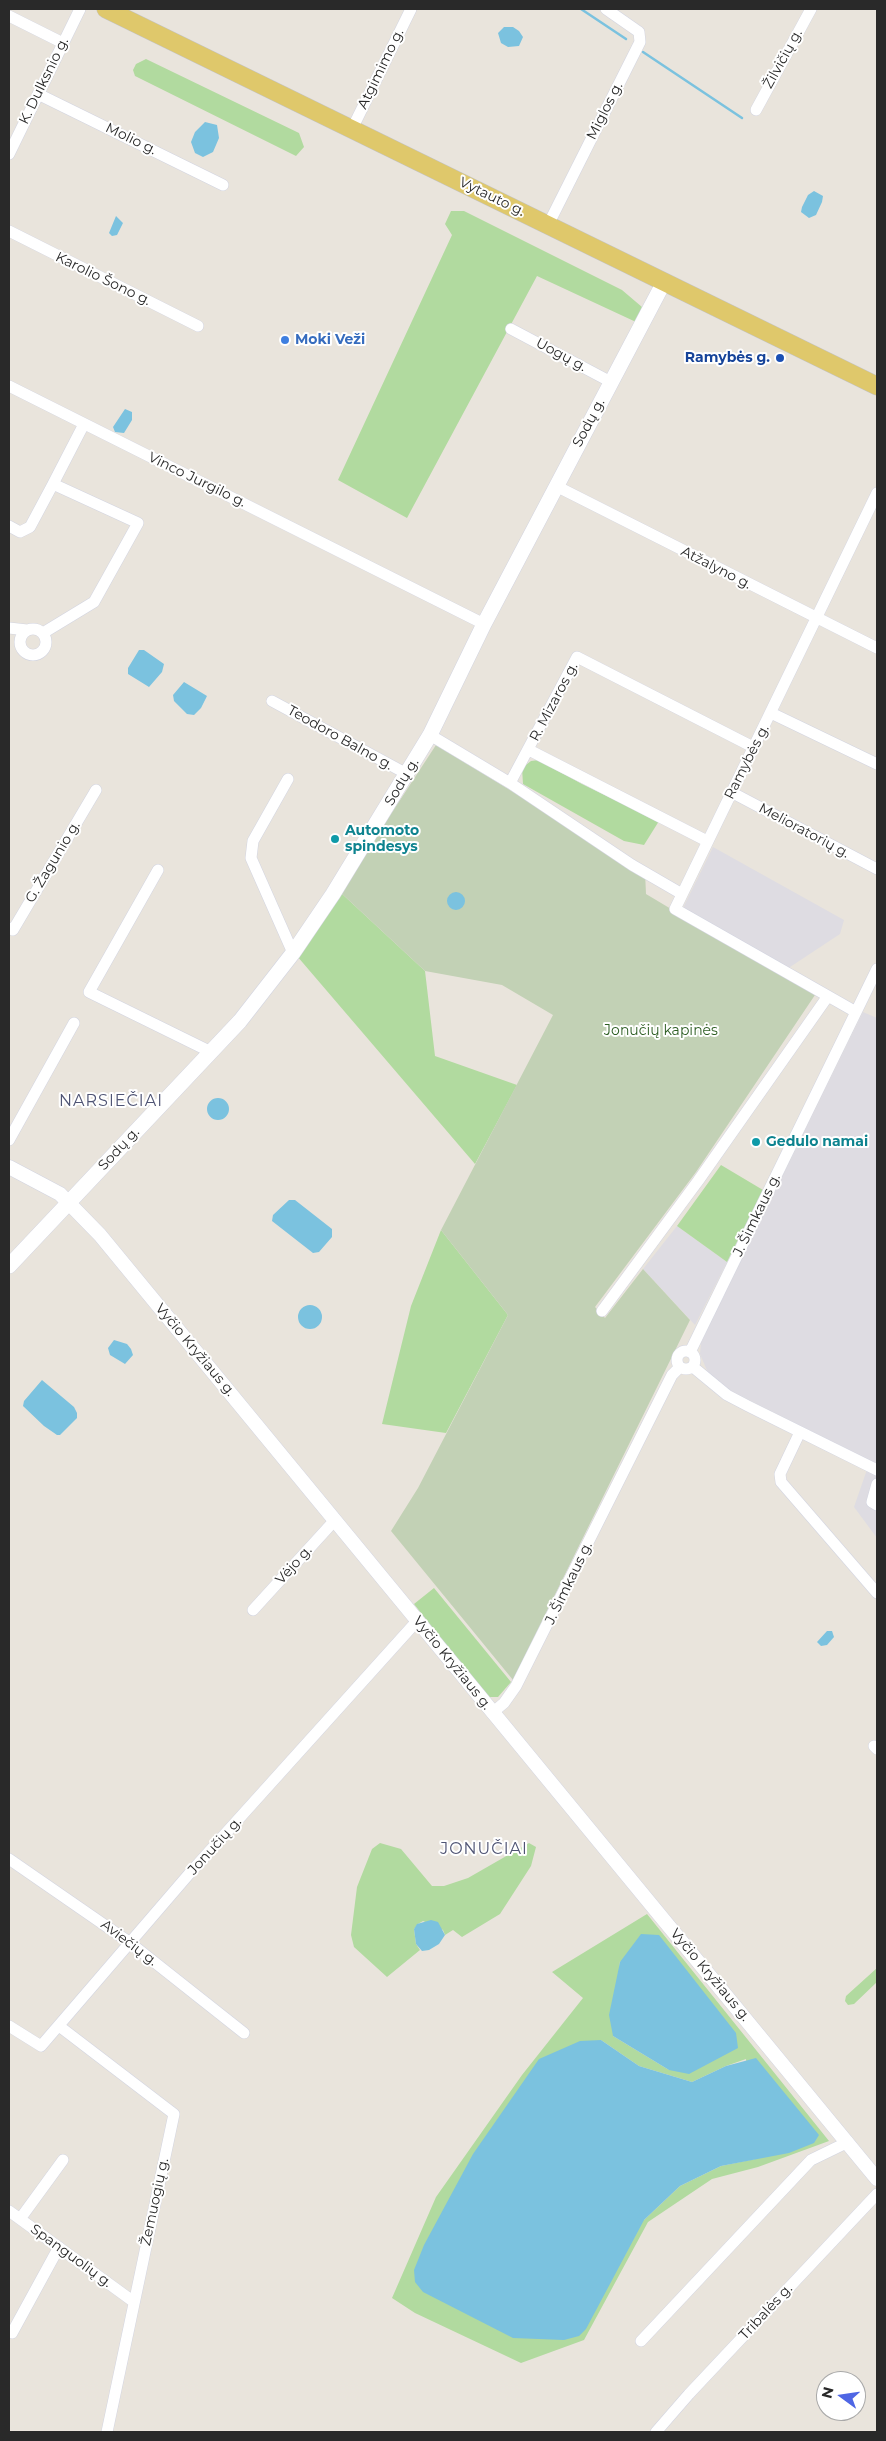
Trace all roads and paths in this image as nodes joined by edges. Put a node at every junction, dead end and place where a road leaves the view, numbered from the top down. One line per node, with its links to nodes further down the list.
1 (80, 9): 8 (street, K. Dulksnio g.)
2 (106, 9): 6 (main road, Vytauto g.)
3 (411, 9): 11 (street, Atgimimo g.)
4 (606, 9): 14 (street, Miglos g.)
5 (810, 9): 10 (street, Žilvičių g.)
6 (126, 13): 11 (main road, Vytauto g.)
7 (9, 16): 8 (street)
8 (63, 43): 9 (street, K. Dulksnio g.)
9 (38, 94): 12 (street, K. Dulksnio g.); 13 (street, Molio g.)
10 (756, 110)
11 (352, 129): 14 (main road, Vytauto g.)
12 (9, 154)
13 (223, 184)
14 (548, 225): 16 (main road, Vytauto g.)
15 (9, 231): 17 (street, Karolio Šono g.)
16 (664, 282): 19 (main road, Sodų g.); 21 (main road, Vytauto g.)
17 (198, 326)
18 (511, 329): 19 (street, Uogų g.)
19 (611, 382): 24 (main road, Sodų g.)
20 (9, 386): 22 (street, Vinco Jurgilo g.)
21 (877, 386)
22 (84, 424): 23 (street); 28 (street, Vinco Jurgilo g.)
23 (53, 484): 26 (street); 31 (street)
24 (556, 486): 27 (street, Atžalyno g.); 28 (main road, Sodų g.)
25 (877, 493): 27 (street, Ramybės g.)
26 (9, 526)
27 (816, 619): 34 (street, Atžalyno g.); 36 (street, Ramybės g.)
28 (484, 624): 37 (main road, Sodų g.)
29 (9, 628): 30 (street)
30 (27, 630): 31 (street); 33 (street)
31 (43, 633): 33 (street)
32 (9, 636): 33 (street)
33 (20, 644)
34 (877, 648)
35 (272, 701): 41 (street, Teodoro Balno g.)
36 (771, 713): 38 (street, Ramybės g.); 40 (street)
37 (430, 735): 41 (main road, Sodų g.); 43 (street)
38 (753, 747): 39 (street, R. Mizaros g.); 45 (street, Ramybės g.)
39 (529, 750): 43 (street, R. Mizaros g.); 46 (street)
40 (877, 764)
41 (407, 774): 51 (main road, Sodų g.)
42 (288, 780): 51 (street)
43 (510, 784): 49 (street)
44 (96, 790): 50 (street, G. Žagunio g.)
45 (731, 792): 46 (street, Ramybės g.); 47 (street, Melioratorių g.)
46 (707, 841): 49 (street, Ramybės g.)
47 (877, 869)
48 (158, 870): 56 (street)
49 (682, 894): 53 (street, Ramybės g.)
50 (9, 928)
51 (293, 952): 56 (main road, Sodų g.)
52 (877, 969): 54 (street, J. Šimkaus g.)
53 (828, 996): 54 (street); 61 (street)
54 (856, 1012): 62 (street, J. Šimkaus g.)
55 (74, 1023): 57 (street)
56 (211, 1052): 59 (main road, Sodų g.)
57 (9, 1140)
58 (9, 1167): 59 (street, Vyčio Kryžiaus g.)
59 (68, 1202): 60 (main road, Sodų g.); 69 (street, Vyčio Kryžiaus g.)
60 (9, 1266)
61 (602, 1312)
62 (690, 1352): 63 (street, J. Šimkaus g.); 64 (street)
63 (680, 1367): 64 (street); 73 (street, J. Šimkaus g.)
64 (693, 1367): 65 (street)
65 (800, 1432): 66 (street); 70 (street)
66 (877, 1470)
67 (877, 1484): 68 (street)
68 (877, 1505)
69 (335, 1520): 71 (street, Vėjo g.); 72 (street, Vyčio Kryžiaus g.)
70 (877, 1593)
71 (253, 1610)
72 (417, 1621): 73 (street, Vyčio Kryžiaus g.); 75 (street, Jonučių g.)
73 (492, 1713): 79 (street, Vyčio Kryžiaus g.)
74 (9, 1859): 75 (street, Aviečių g.)
75 (129, 1942): 77 (street, Jonučių g.); 78 (street, Aviečių g.)
76 (9, 2026): 77 (street, Jonučių g.)
77 (59, 2026): 86 (street, Žemuogių g.)
78 (244, 2033)
79 (848, 2142): 81 (street, Vyčio Kryžiaus g.); 88 (street)
80 (63, 2160): 84 (street)
81 (877, 2179)
82 (877, 2194): 90 (street, Tribalės g.)
83 (9, 2210): 84 (street, Spanguolių g.)
84 (20, 2219): 85 (street, Spanguolių g.)
85 (59, 2247): 86 (street, Spanguolių g.); 87 (street)
86 (134, 2302): 89 (street, Žemuogių g.)
87 (12, 2333)
88 (641, 2341)
89 (107, 2432)
90 (656, 2432)

